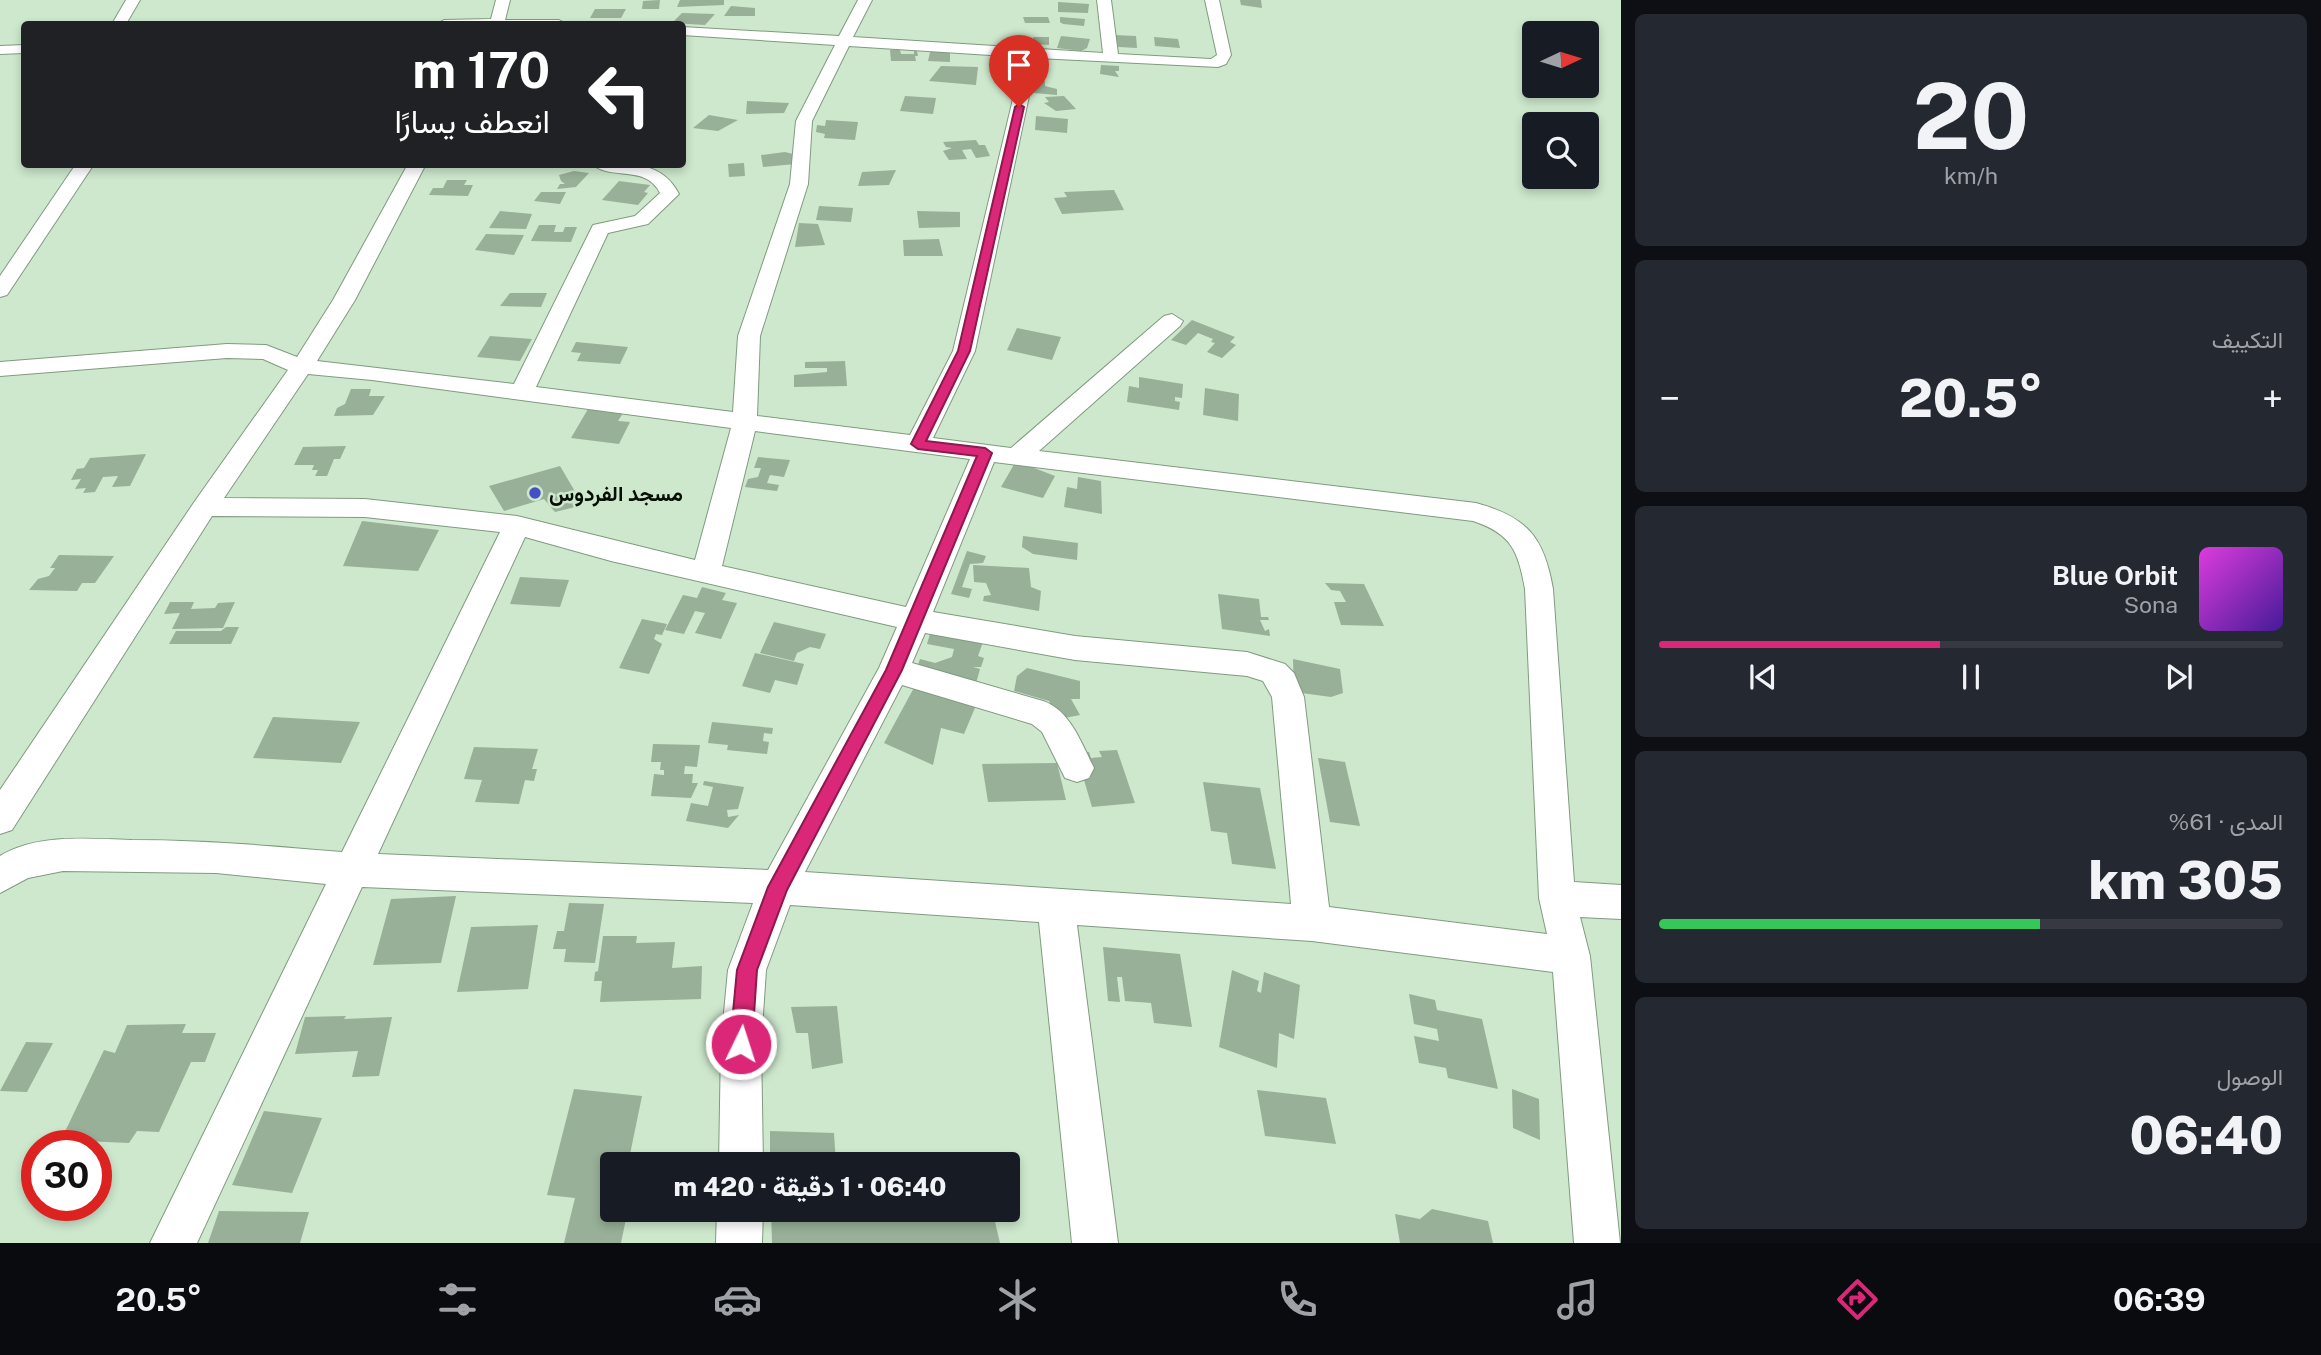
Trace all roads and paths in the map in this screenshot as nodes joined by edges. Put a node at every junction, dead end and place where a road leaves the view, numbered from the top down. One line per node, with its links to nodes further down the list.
1 (133, 0): 6 (street)
2 (503, 0): 7 (street)
3 (865, 0): 9 (street)
4 (1104, 0): 13 (street)
5 (1212, 0): 13 (street)
6 (121, 21)
7 (497, 21)
8 (686, 31): 9 (street)
9 (847, 40): 12 (street); 22 (street)
10 (21, 49): 11 (street)
11 (0, 50)
12 (1031, 53): 13 (street); 23 (street)
13 (1111, 59)
14 (82, 168): 17 (street)
15 (415, 168): 19 (street)
16 (623, 168): 21 (street)
17 (0, 291)
18 (1172, 321): 25 (street)
19 (302, 367): 20 (street); 21 (street); 26 (street)
20 (0, 369)
21 (522, 392): 22 (street)
22 (746, 421): 23 (street); 28 (street)
23 (918, 444): 24 (street)
24 (985, 453): 25 (street); 29 (street)
25 (1019, 455): 36 (street)
26 (204, 507): 27 (street); 32 (street)
27 (517, 525): 28 (street); 33 (street)
28 (706, 571): 29 (street)
29 (916, 620): 30 (street); 39 (street)
30 (894, 670): 31 (street); 35 (street)
31 (1077, 768)
32 (0, 819)
33 (354, 870): 34 (street); 35 (street); 43 (street)
34 (0, 876)
35 (778, 887): 38 (street); 41 (street)
36 (1558, 898): 37 (street); 40 (street)
37 (1621, 902)
38 (1056, 906): 39 (street); 45 (street)
39 (1312, 923): 40 (street)
40 (1571, 956): 46 (street)
41 (741, 1152)
42 (740, 1222): 44 (street)
43 (173, 1243)
44 (739, 1243)
45 (1095, 1243)
46 (1597, 1243)

